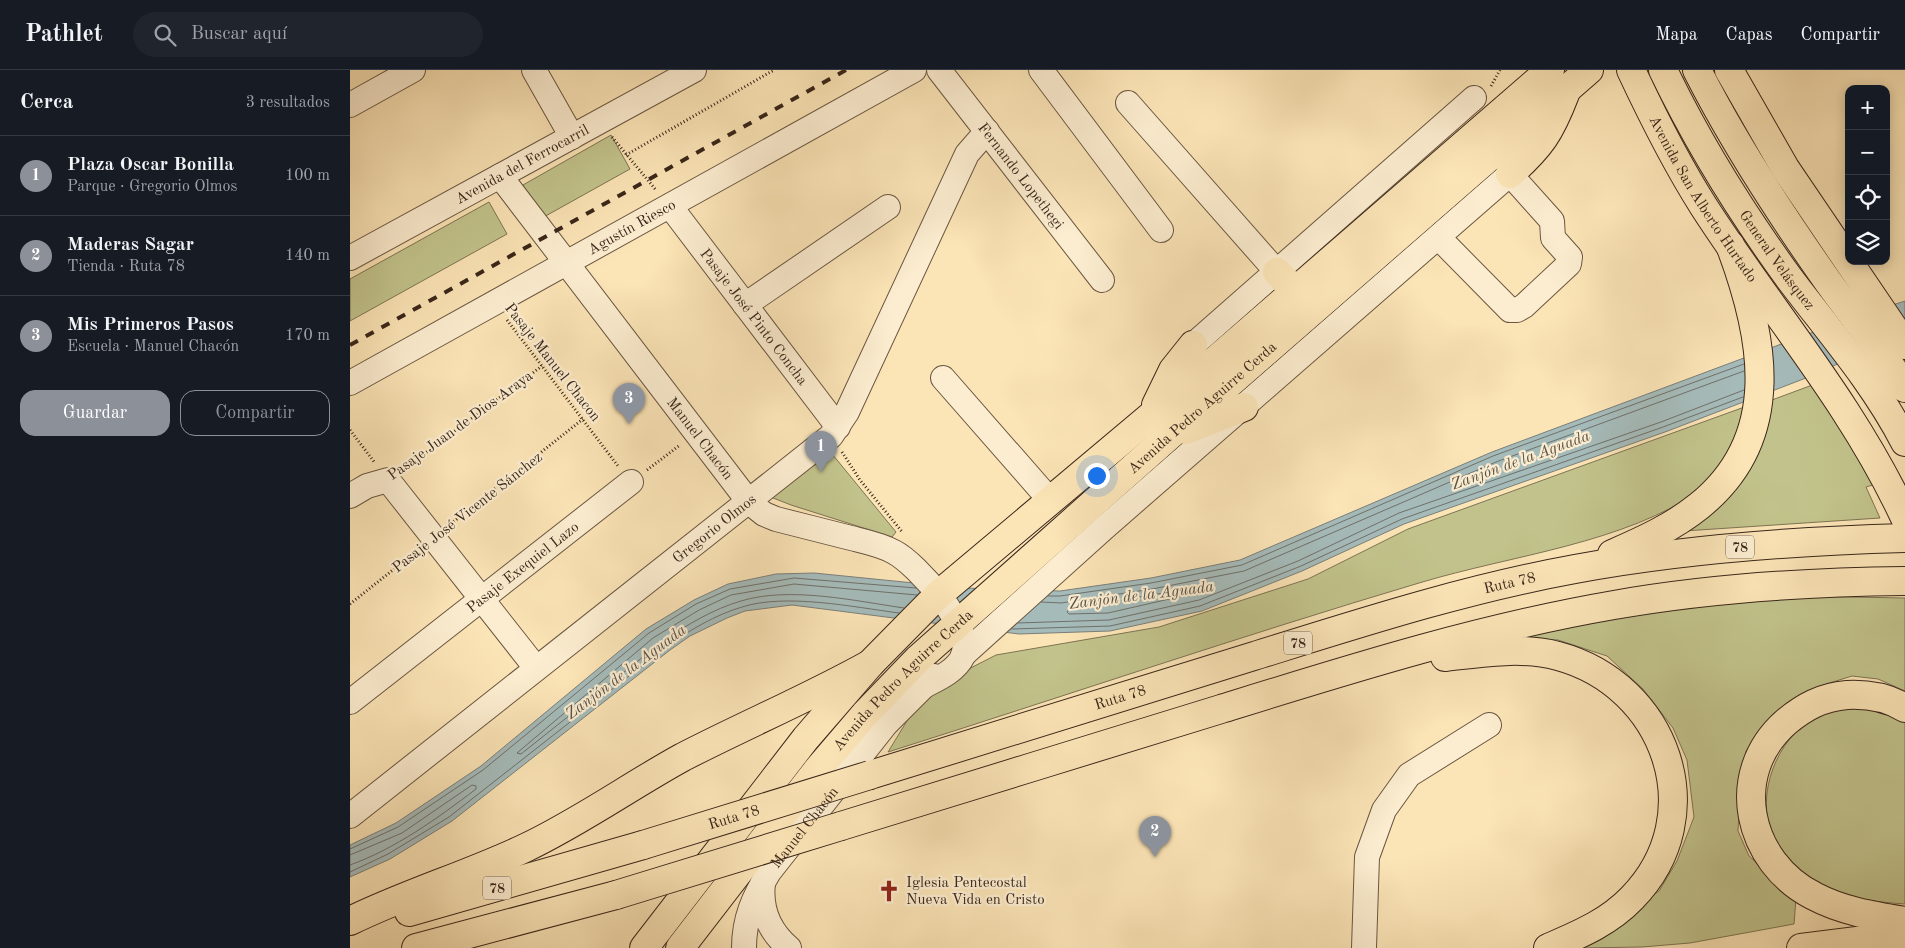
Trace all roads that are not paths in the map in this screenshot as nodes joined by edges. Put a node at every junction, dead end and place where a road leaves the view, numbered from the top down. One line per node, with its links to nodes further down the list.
1 (413, 70): 16 (street)
2 (534, 70): 19 (street)
3 (694, 70): 19 (street, Avenida del Ferrocarril)
4 (914, 70): 22 (street, Agustín Riesco)
5 (939, 70): 18 (street, Fernando Lopethegi)
6 (1041, 70): 24 (street)
7 (1520, 70): 17 (main road)
8 (1589, 70): 13 (main road, Avenida Pedro Aguirre Cerda)
9 (1631, 70): 26 (main road, Avenida San Alberto Hurtado)
10 (1663, 70): 42 (main road, General Velásquez)
11 (1698, 70): 34 (main road, General Velásquez)
12 (1729, 70): 34 (main road)
13 (1558, 80): 17 (main road, Avenida Pedro Aguirre Cerda); 20 (main road); 41 (main road, Avenida Pedro Aguirre Cerda)
14 (1474, 98): 29 (street)
15 (1128, 103): 29 (street)
16 (350, 105)
17 (1493, 120): 31 (main road, Avenida Pedro Aguirre Cerda)
18 (987, 131): 30 (street, Fernando Lopethegi); 40 (street, Gregorio Olmos)
19 (572, 137): 21 (street, Avenida del Ferrocarril)
20 (1510, 174): 25 (street, Avenida Pedro Aguirre Cerda); 25 (street)
21 (500, 176): 27 (street, Avenida del Ferrocarril); 28 (street, Manuel Chacón)
22 (670, 206): 28 (street, Agustín Riesco); 32 (street, Pasaje José Pinto Concha)
23 (888, 207): 32 (street)
24 (1161, 230)
25 (1438, 237): 38 (street, Avenida Pedro Aguirre Cerda)
26 (1730, 245): 47 (main road, Avenida San Alberto Hurtado); 48 (main road)
27 (350, 258)
28 (566, 263): 36 (street, Agustín Riesco); 46 (street, Manuel Chacón)
29 (1276, 272): 31 (main road); 33 (street)
30 (1102, 280)
31 (1295, 291): 39 (main road, Avenida Pedro Aguirre Cerda)
32 (745, 305): 40 (street, Pasaje José Pinto Concha)
33 (1193, 344): 39 (main road)
34 (1898, 355): 37 (main road, General Velásquez)
35 (942, 378): 45 (street)
36 (350, 383)
37 (1905, 388)
38 (1244, 407): 41 (main road); 52 (street, Avenida Pedro Aguirre Cerda)
39 (1150, 416): 45 (main road, Avenida Pedro Aguirre Cerda)
40 (835, 432): 46 (street, Gregorio Olmos)
41 (1169, 436): 52 (main road, Avenida Pedro Aguirre Cerda)
42 (1905, 442)
43 (631, 482): 51 (street, Pasaje Exequiel Lazo)
44 (350, 496): 51 (street, Pasaje Juan de Dios Araya)
45 (1049, 499): 50 (main road, Avenida Pedro Aguirre Cerda)
46 (749, 502): 50 (street, Manuel Chacón); 54 (street, Gregorio Olmos)
47 (1904, 522): 48 (main road, Ruta 78 / 78)
48 (1576, 569): 63 (main road, Ruta 78 / 78, bridge)
49 (1905, 581): 55 (main road)
50 (938, 595): 52 (street, Manuel Chacón); 53 (main road, Avenida Pedro Aguirre Cerda)
51 (482, 599): 54 (street); 56 (street, Pasaje Exequiel Lazo)
52 (959, 641): 60 (street, Manuel Chacón); 67 (main road, Avenida Pedro Aguirre Cerda)
53 (870, 664): 61 (main road); 66 (main road, Avenida Pedro Aguirre Cerda)
54 (536, 668): 59 (street, Gregorio Olmos)
55 (1354, 668): 65 (main road, bridge); 71 (main road)
56 (350, 702)
57 (1905, 708): 62 (main road)
58 (1489, 724): 70 (street)
59 (350, 816)
60 (764, 881): 68 (street, Manuel Chacón); 69 (street, Manuel Chacón)
61 (350, 921)
62 (1905, 921)
63 (350, 927)
64 (1905, 935): 72 (main road)
65 (416, 948)
66 (644, 948)
67 (680, 948)
68 (744, 948)
69 (789, 948)
70 (1364, 948)
71 (1548, 948)
72 (1801, 948)

